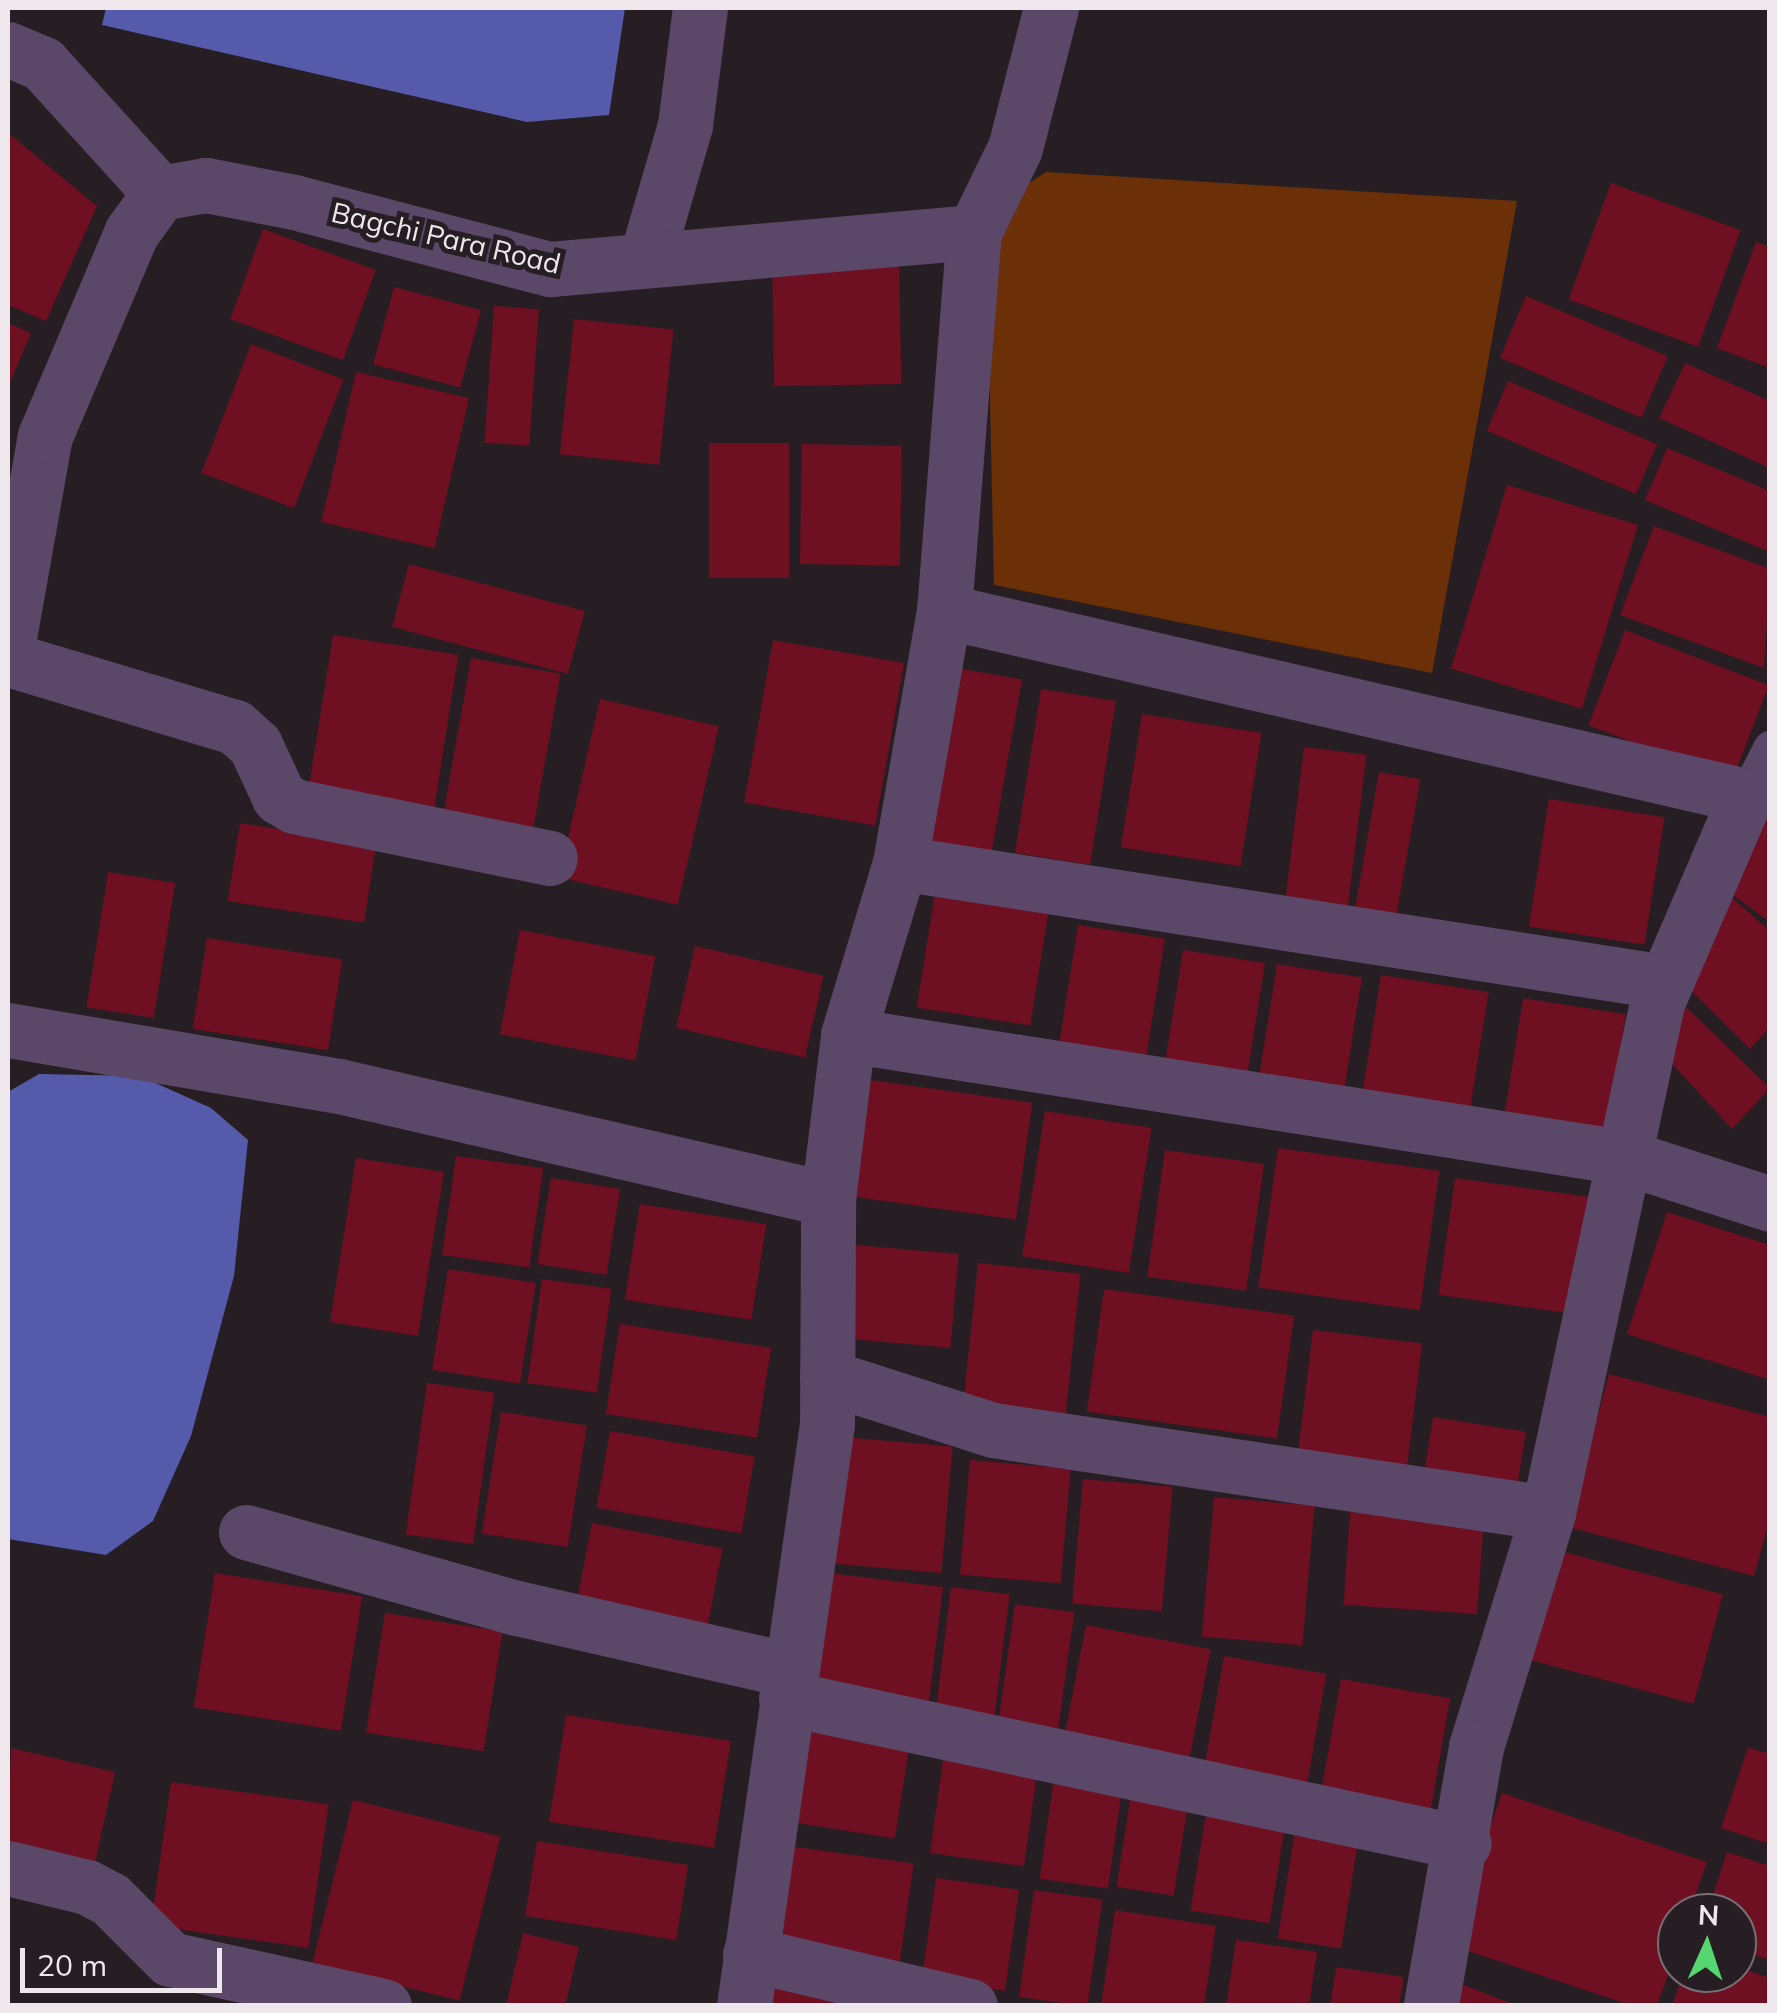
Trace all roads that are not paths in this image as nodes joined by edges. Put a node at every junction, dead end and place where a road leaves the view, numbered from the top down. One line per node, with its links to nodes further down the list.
1 (700, 8): 6 (street)
2 (1051, 8): 5 (street)
3 (8, 49): 4 (street)
4 (160, 194): 6 (street, Bagchi Para Road); 7 (street)
5 (974, 232): 6 (street, Bagchi Para Road); 8 (street)
6 (647, 256)
7 (20, 500): 9 (street)
8 (944, 612): 11 (street); 13 (street)
9 (8, 643)
10 (8, 659): 12 (street)
11 (1758, 772): 14 (street)
12 (550, 858)
13 (900, 863): 14 (street); 16 (street)
14 (1665, 982): 17 (street)
15 (8, 1030): 18 (street)
16 (848, 1035): 17 (street); 18 (street)
17 (1628, 1158): 19 (street); 21 (street)
18 (828, 1199): 20 (street)
19 (1770, 1204)
20 (827, 1377): 21 (street); 23 (street)
21 (1548, 1513): 24 (street)
22 (246, 1532): 23 (street)
23 (788, 1684): 24 (street); 26 (street)
24 (1464, 1842): 29 (street)
25 (8, 1868): 27 (street)
26 (747, 1980): 28 (street)
27 (384, 2006)
28 (970, 2006)
29 (1431, 2006)

